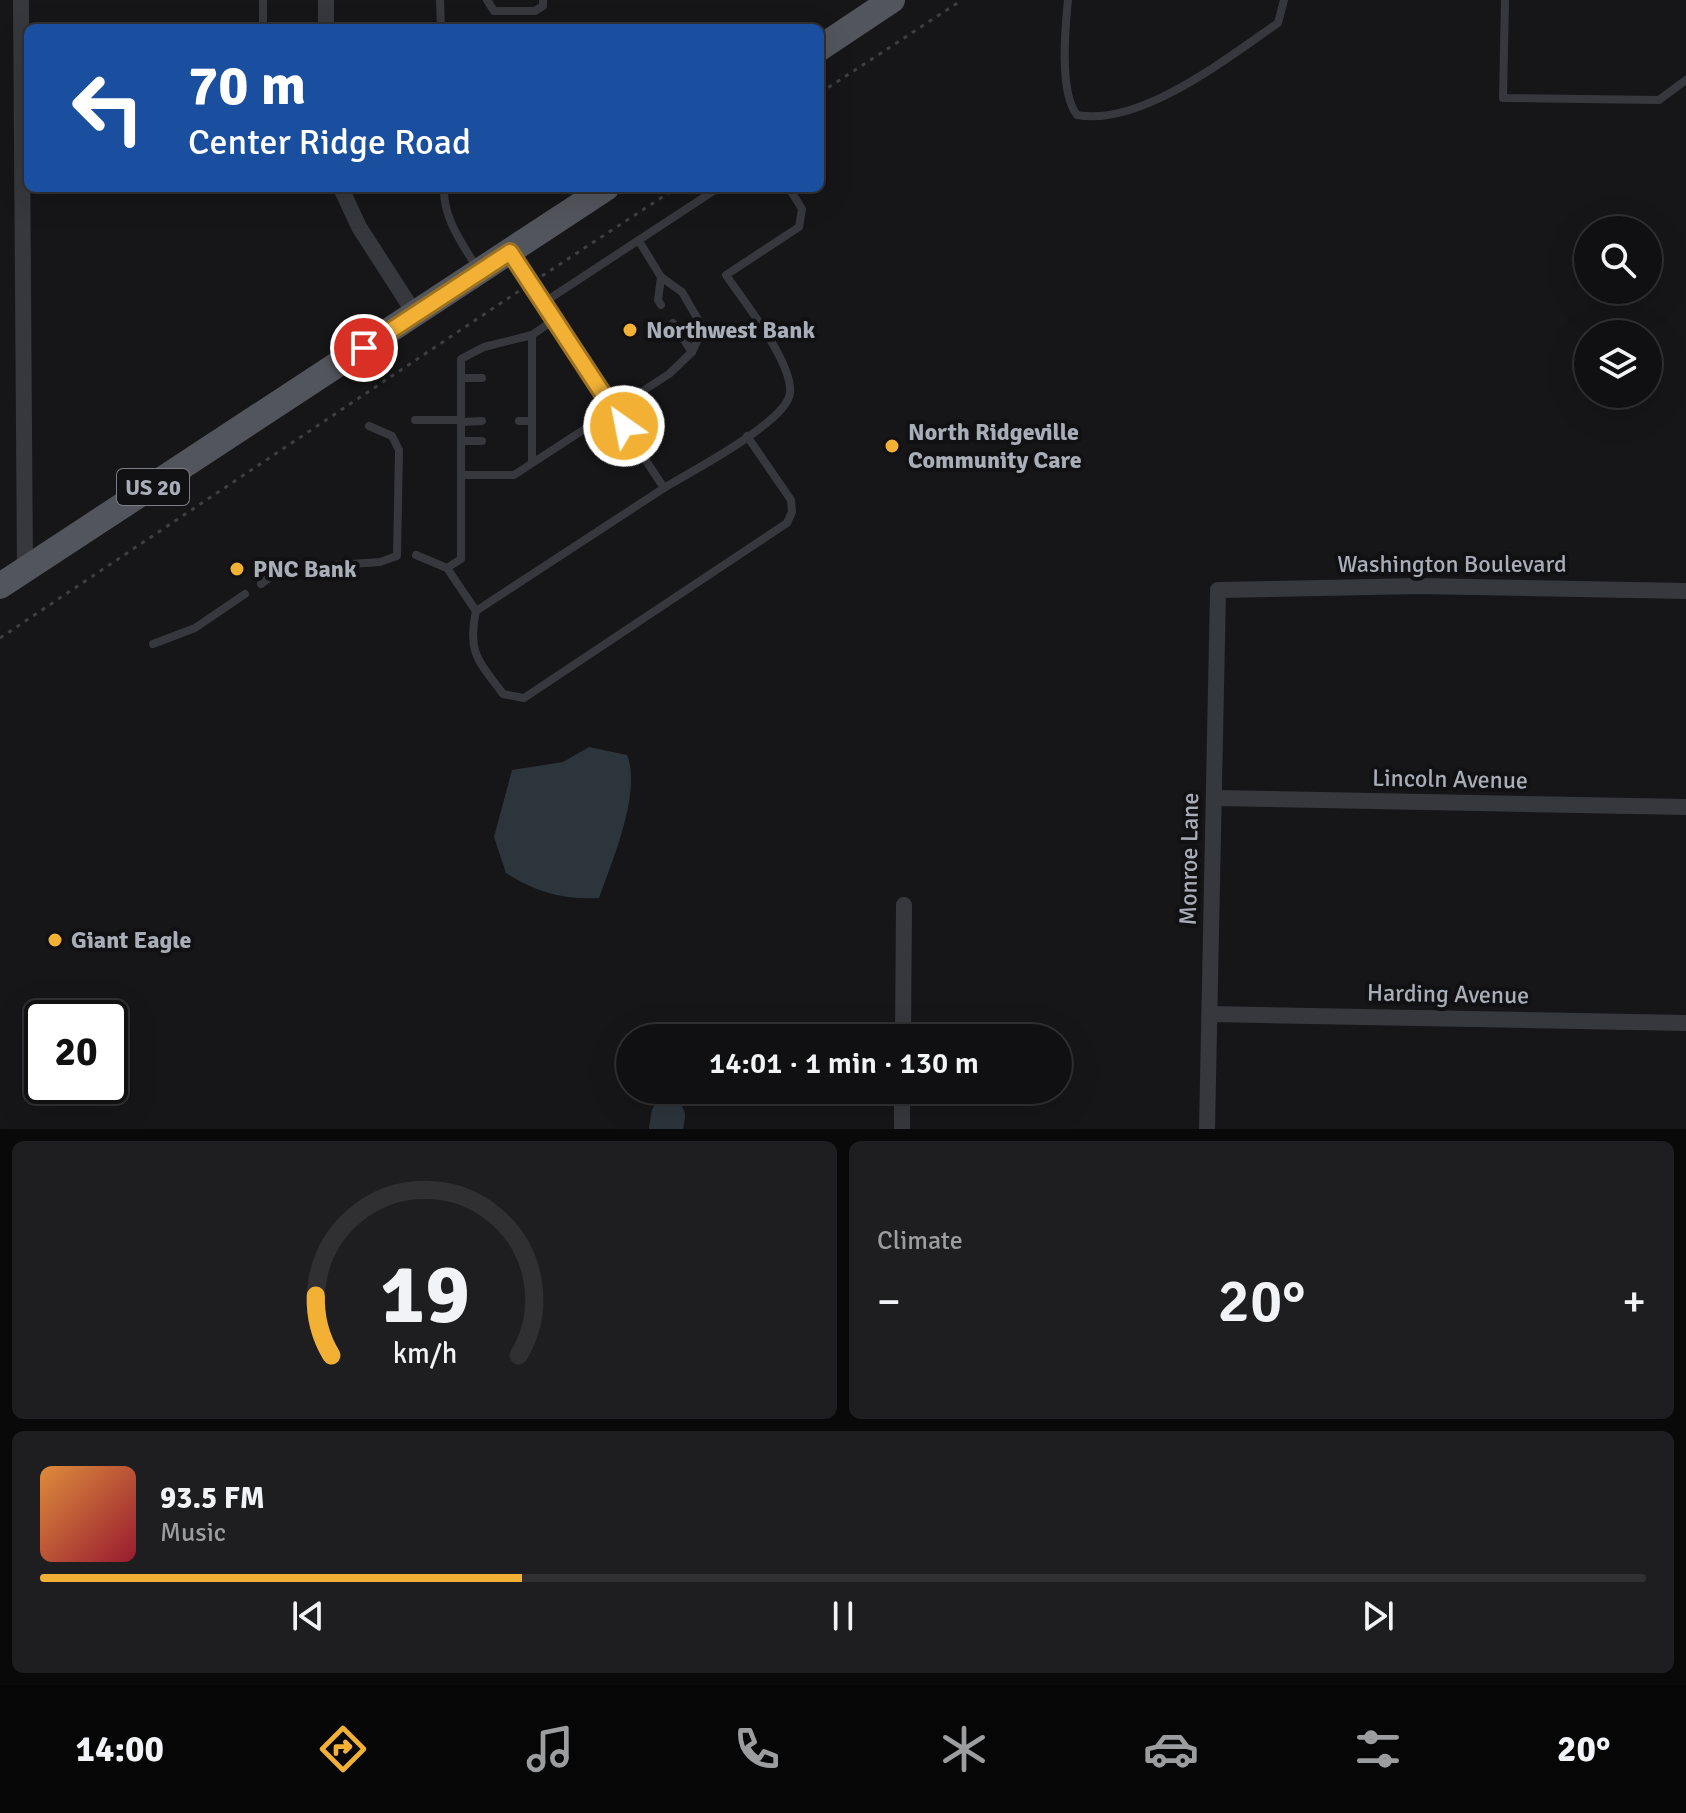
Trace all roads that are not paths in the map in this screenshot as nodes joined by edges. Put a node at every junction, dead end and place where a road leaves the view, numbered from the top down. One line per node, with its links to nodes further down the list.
1 (21, 0): 55 (street)
2 (263, 0): 11 (lane)
3 (326, 0): 12 (street)
4 (440, 0): 13 (lane)
5 (487, 0): 6 (lane)
6 (543, 0)
7 (892, 0): 14 (main road)
8 (1068, 0): 9 (lane)
9 (1284, 0)
10 (1505, 0): 15 (lane)
11 (263, 24)
12 (326, 24)
13 (441, 24)
14 (824, 45)
15 (1686, 80)
16 (343, 192): 27 (street)
17 (444, 192): 23 (lane)
18 (600, 192): 22 (main road, US 20)
19 (712, 192): 21 (lane)
20 (791, 192): 43 (lane)
21 (639, 241): 24 (lane); 25 (lane)
22 (510, 252): 23 (main road, US 20); 25 (lane)
23 (479, 272): 27 (main road, US 20)
24 (661, 277): 26 (lane); 31 (lane)
25 (543, 303): 28 (lane)
26 (661, 305)
27 (415, 314): 55 (main road, US 20)
28 (554, 320): 30 (lane); 36 (lane)
29 (673, 323): 31 (lane)
30 (532, 335): 33 (lane); 34 (lane)
31 (692, 352): 36 (lane)
32 (519, 377): 33 (lane)
33 (532, 377): 41 (lane)
34 (461, 378): 35 (lane); 38 (lane)
35 (482, 378)
36 (612, 409): 48 (lane); 50 (lane)
37 (415, 420): 38 (lane)
38 (461, 421): 39 (lane); 46 (lane)
39 (482, 421)
40 (519, 421): 41 (lane)
41 (532, 421): 45 (lane)
42 (369, 426): 53 (lane)
43 (747, 436): 50 (lane); 61 (lane)
44 (519, 440): 45 (lane)
45 (532, 440): 48 (lane)
46 (461, 441): 47 (lane); 49 (lane)
47 (482, 441)
48 (532, 462): 49 (lane)
49 (461, 475): 54 (lane)
50 (664, 488): 61 (lane)
51 (416, 555): 54 (lane)
52 (290, 562): 56 (lane)
53 (334, 565)
54 (447, 568): 61 (lane)
55 (25, 571): 57 (main road, US 20)
56 (261, 584)
57 (0, 586)
58 (1218, 590): 59 (street, Washington Boulevard); 63 (street, Monroe Lane)
59 (1686, 591)
60 (245, 594): 62 (lane)
61 (476, 611)
62 (153, 644)
63 (1214, 798): 64 (street, Lincoln Avenue); 66 (street, Monroe Lane)
64 (1686, 807)
65 (904, 905): 68 (street)
66 (1210, 1014): 67 (street, Harding Avenue); 71 (street, Monroe Lane)
67 (1686, 1023)
68 (903, 1024)
69 (902, 1104): 70 (street)
70 (902, 1129)
71 (1207, 1129)

